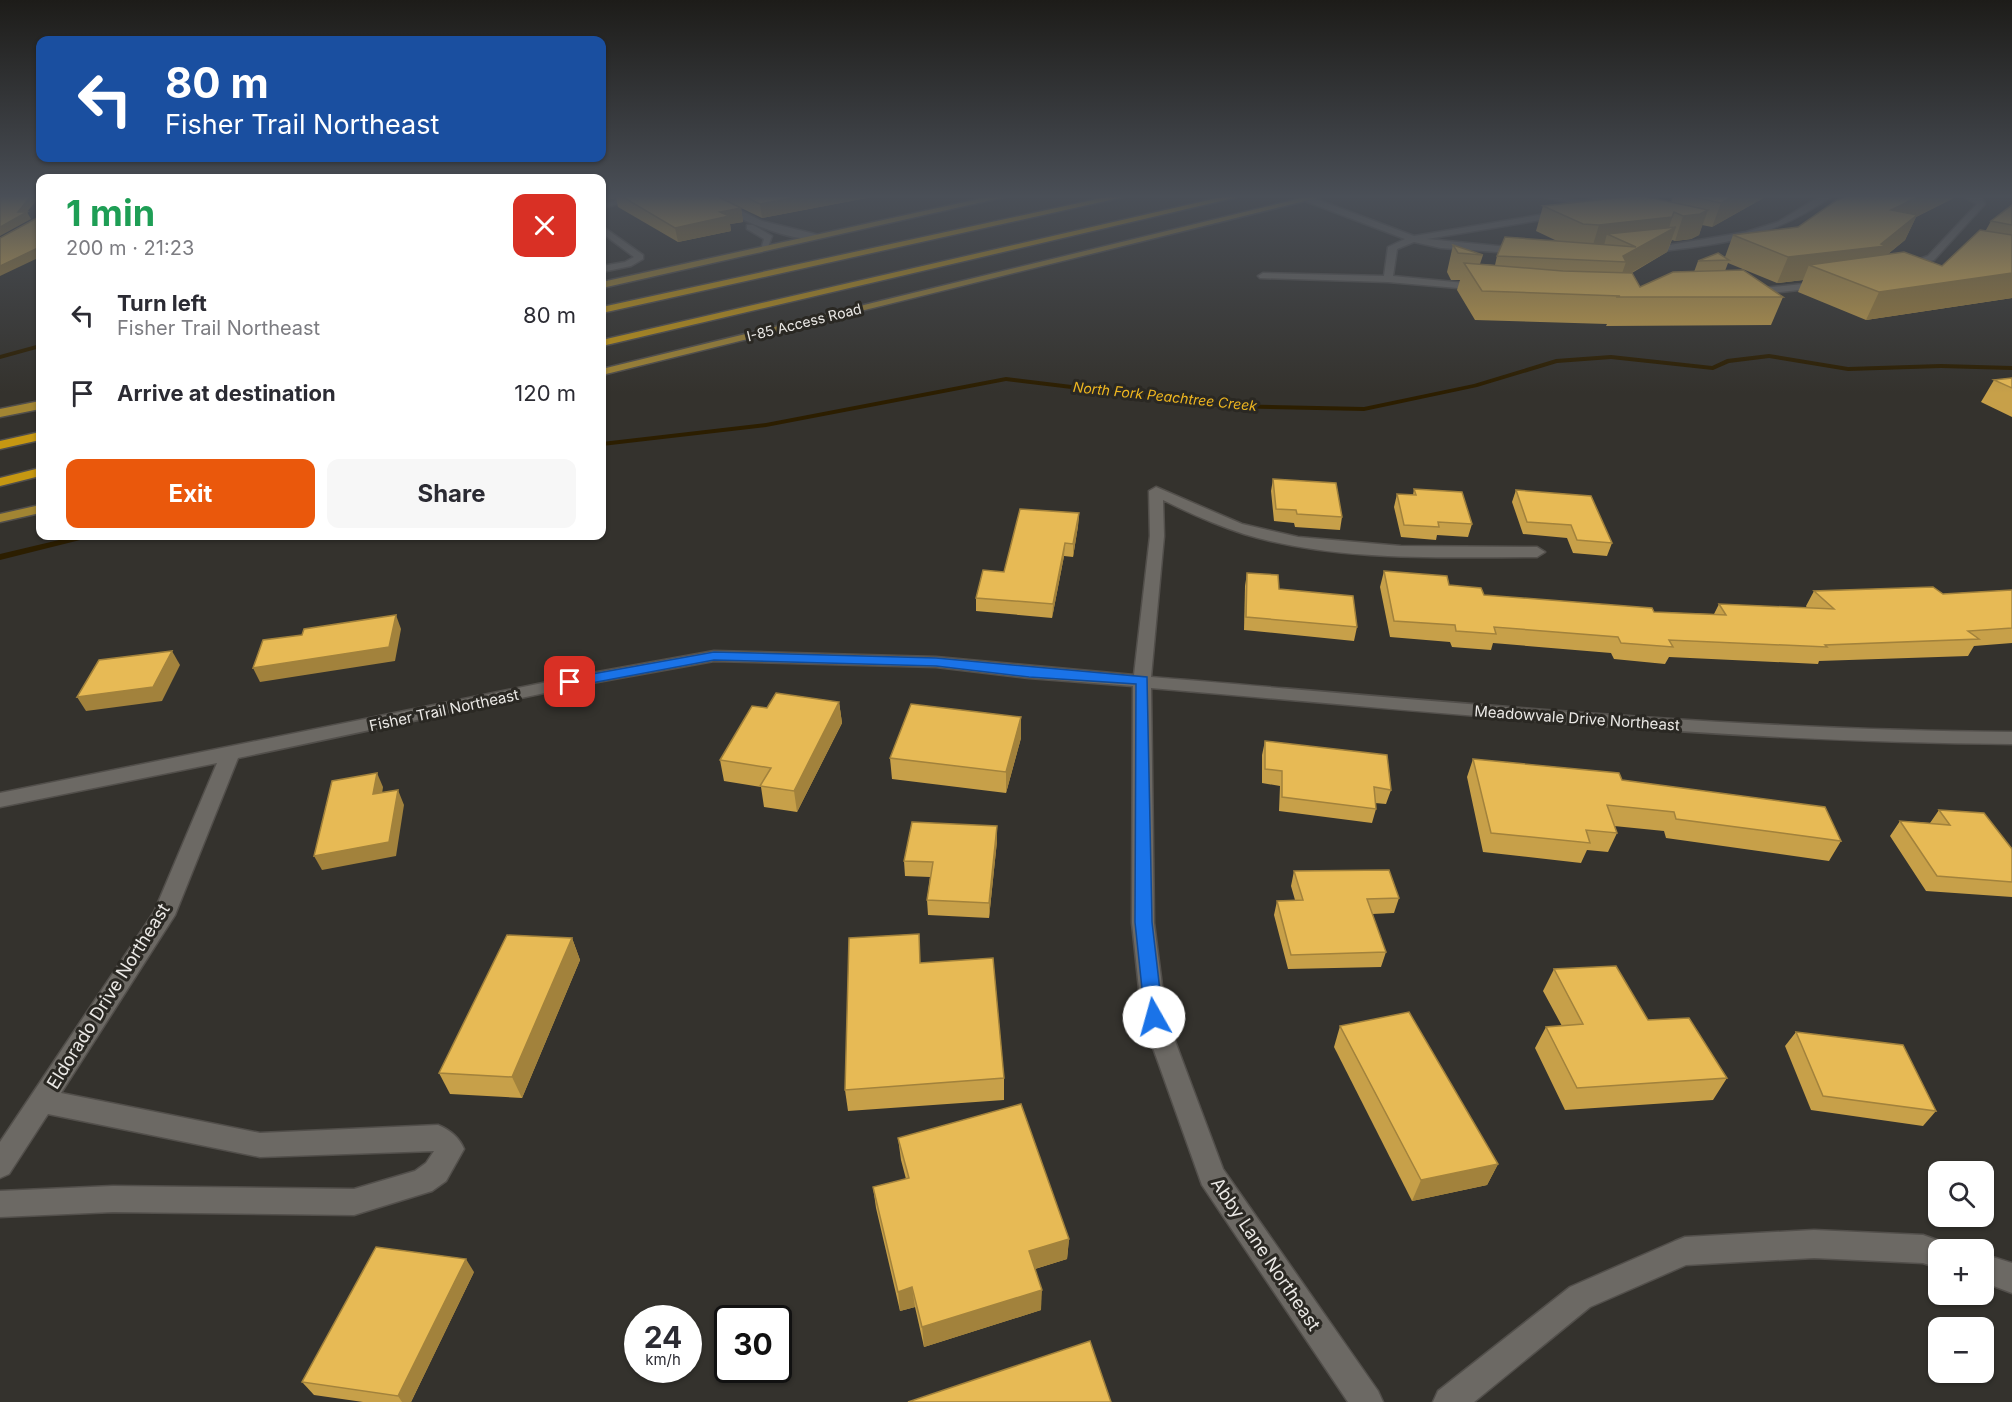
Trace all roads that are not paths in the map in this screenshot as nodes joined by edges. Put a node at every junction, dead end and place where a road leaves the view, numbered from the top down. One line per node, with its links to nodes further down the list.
1 (632, 261): 8 (street)
2 (705, 261): 13 (main road)
3 (824, 261): 16 (highway)
4 (955, 261): 17 (highway)
5 (1056, 261): 18 (main road, I-85 Access Road)
6 (1391, 261): 11 (street)
7 (1921, 261): 9 (street)
8 (606, 268)
9 (1888, 273)
10 (1263, 276): 11 (street)
11 (1388, 279): 14 (street)
12 (1835, 283): 15 (street)
13 (606, 284)
14 (1497, 288)
15 (1737, 293)
16 (606, 309)
17 (606, 342)
18 (606, 371)
19 (36, 406): 20 (main road)
20 (0, 413)
21 (36, 437): 22 (highway)
22 (0, 445)
23 (36, 473): 24 (highway)
24 (0, 482)
25 (36, 509): 26 (main road)
26 (0, 518)
27 (1538, 552): 28 (street, Abby Lane Northeast)
28 (1142, 680): 29 (street, Meadowvale Drive Northeast); 30 (street, Fisher Trail Northeast); 38 (street, Abby Lane Northeast)
29 (2012, 738)
30 (230, 754): 31 (street, Fisher Trail Northeast); 32 (street, Eldorado Drive Northeast)
31 (0, 800)
32 (42, 1101): 33 (street, Eldorado Drive Northeast); 34 (street)
33 (0, 1165)
34 (0, 1204)
35 (1928, 1251): 39 (street)
36 (1994, 1272): 37 (street)
37 (2012, 1278)
38 (1367, 1402)
39 (1449, 1402)

